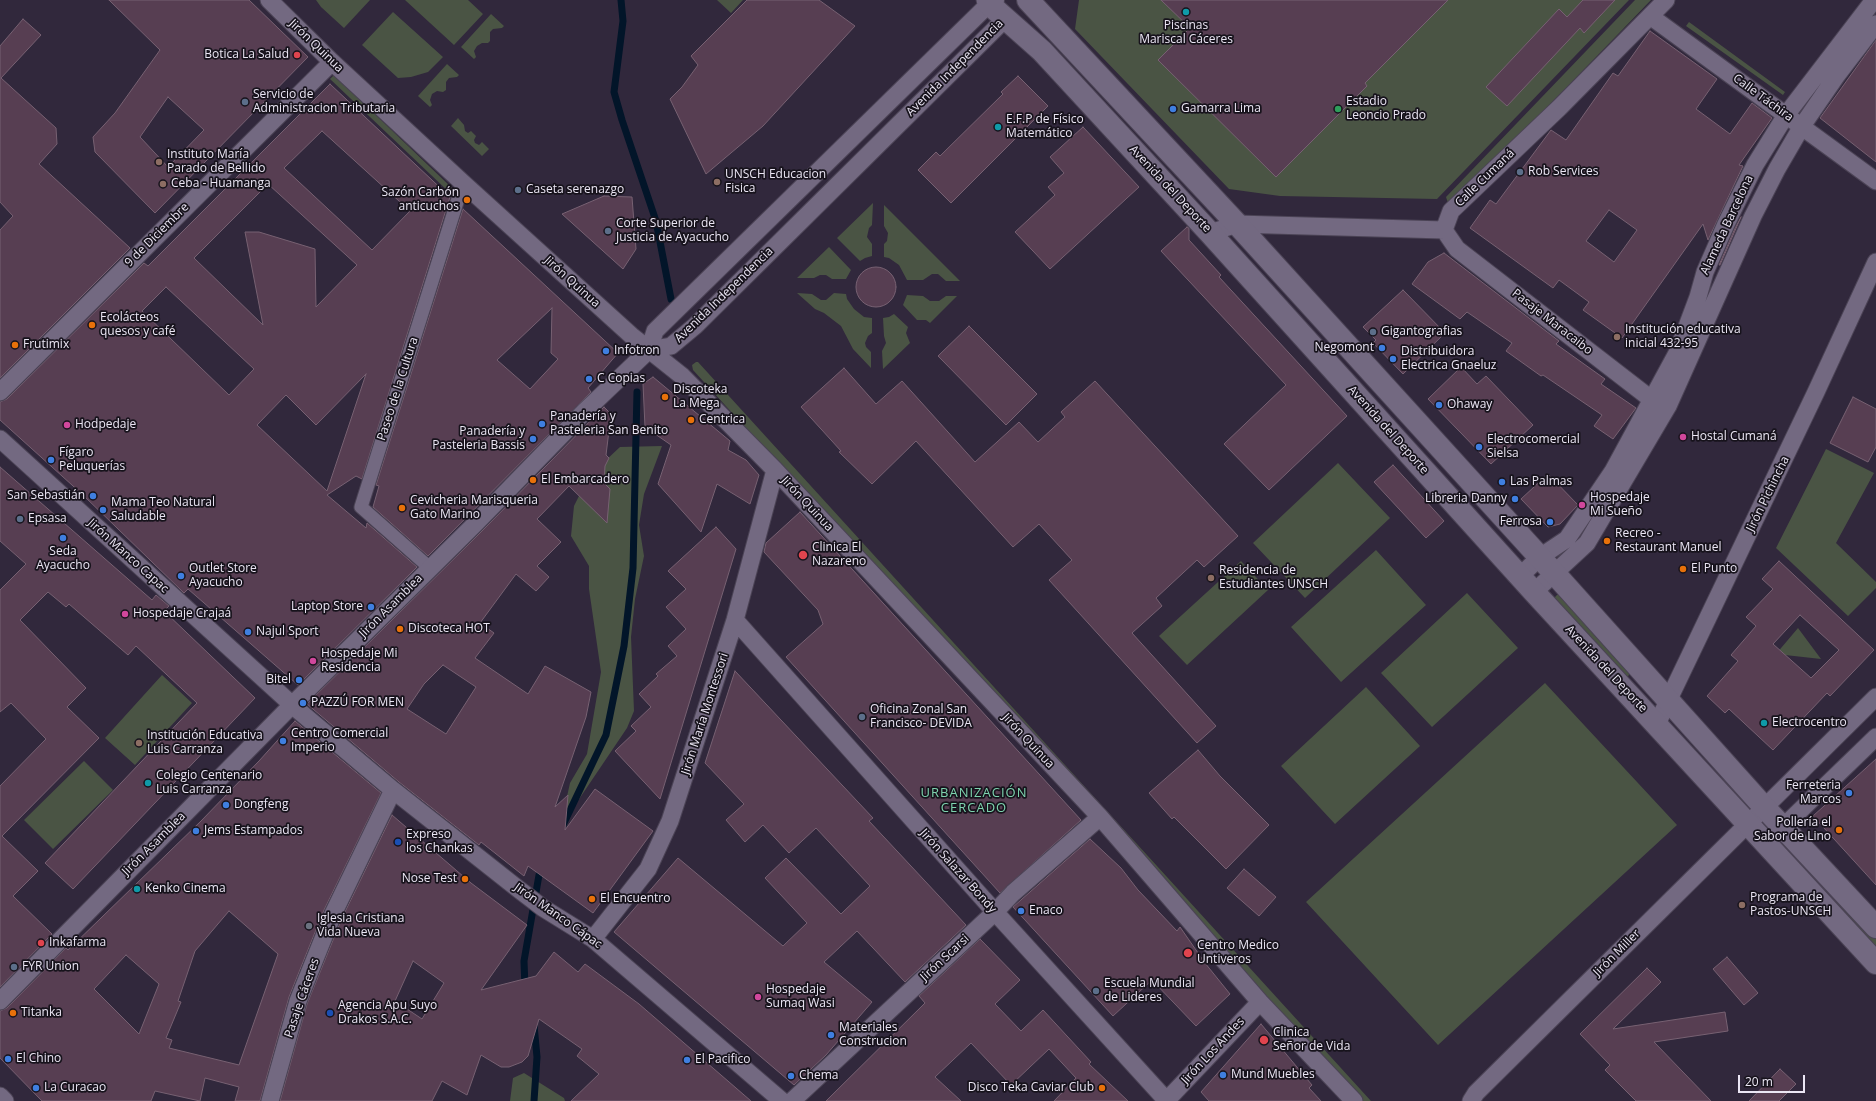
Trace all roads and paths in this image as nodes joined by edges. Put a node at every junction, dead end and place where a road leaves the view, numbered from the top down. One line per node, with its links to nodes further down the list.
1 (269, 0): 10 (street, Jirón Quinua)
2 (1024, 0): 8 (street, Avenida Independencia)
3 (1028, 0): 15 (street, Avenida del Deporte)
4 (1666, 0): 7 (street, Calle Cumaná)
5 (1874, 0): 11 (street, Alameda Barcelona)
6 (989, 1): 8 (street, Avenida del Deporte); 19 (street, Avenida Independencia)
7 (1650, 16): 11 (street, Calle Táchira); 16 (street, Calle Cumaná)
8 (1005, 19): 17 (street, Avenida del Deporte); 19 (street, Avenida Independencia)
9 (1876, 24): 12 (street, Alameda Barcelona)
10 (332, 62): 14 (street, Jirón Quinua); 20 (street, 9 de Diciembre)
11 (1786, 115): 12 (street, Calle Táchira); 21 (street, Alameda Barcelona)
12 (1802, 126): 13 (street, Calle Táchira); 22 (street, Alameda Barcelona)
13 (1876, 181)
14 (463, 183): 19 (street, Jirón Quinua); 26 (street, Paseo de la Cultura)
15 (1237, 224): 16 (street); 17 (street); 25 (street, Avenida del Deporte)
16 (1444, 230): 21 (street, Pasaje Maracaibo)
17 (1210, 233): 28 (street, Avenida del Deporte)
18 (1876, 262): 31 (street, Jirón Pichincha)
19 (649, 350): 24 (street, Jirón Quinua); 26 (street, Jirón Asamblea)
20 (0, 392)
21 (1651, 399): 22 (street, Pasaje Maracaibo); 25 (street, Alameda Barcelona)
22 (1668, 406): 27 (street, Alameda Barcelona)
23 (0, 439): 32 (street, Jirón Manco Capac)
24 (775, 470): 29 (street, Jirón María Montessori); 37 (street, Jirón Quinua)
25 (1540, 557): 27 (street, Avenida del Deporte); 28 (street, Alameda Barcelona)
26 (430, 568): 32 (street, Jirón Asamblea)
27 (1555, 574): 28 (street, Alameda Barcelona); 31 (street, Avenida del Deporte)
28 (1527, 584): 33 (street, Avenida del Deporte)
29 (736, 620): 40 (street, Jirón Salazar Bondy); 42 (street, Jirón María Montessori)
30 (1876, 697): 36 (street)
31 (1668, 700): 33 (street, Jirón Pichincha); 36 (street, Avenida del Deporte)
32 (293, 704): 35 (street, Jirón Manco Cápac); 44 (street, Jirón Asamblea)
33 (1657, 724): 38 (street, Avenida del Deporte)
34 (1876, 737): 39 (street)
35 (393, 790): 42 (street, Jirón Manco Cápac); 48 (street, Pasaje Cáceres)
36 (1764, 807): 38 (street, Jirón Miller); 39 (street, Avenida del Deporte)
37 (1100, 817): 40 (street, Jirón Scarsi); 45 (street, Jirón Quinua)
38 (1748, 823): 43 (street, Avenida del Deporte); 53 (street, Jirón Miller)
39 (1783, 827): 41 (street, Avenida del Deporte)
40 (995, 912): 50 (street, Jirón Scarsi); 51 (street, Jirón Salazar Bondy)
41 (1876, 926)
42 (593, 938): 49 (street, Jirón Manco Cápac)
43 (1876, 964)
44 (0, 1001)
45 (1260, 1002): 51 (street, Jirón Los Andes); 52 (street, Jirón Quinua)
46 (0, 1096): 47 (street)
47 (5, 1101)
48 (270, 1101)
49 (782, 1101)
50 (792, 1101)
51 (1167, 1101)
52 (1354, 1101)
53 (1471, 1101)

